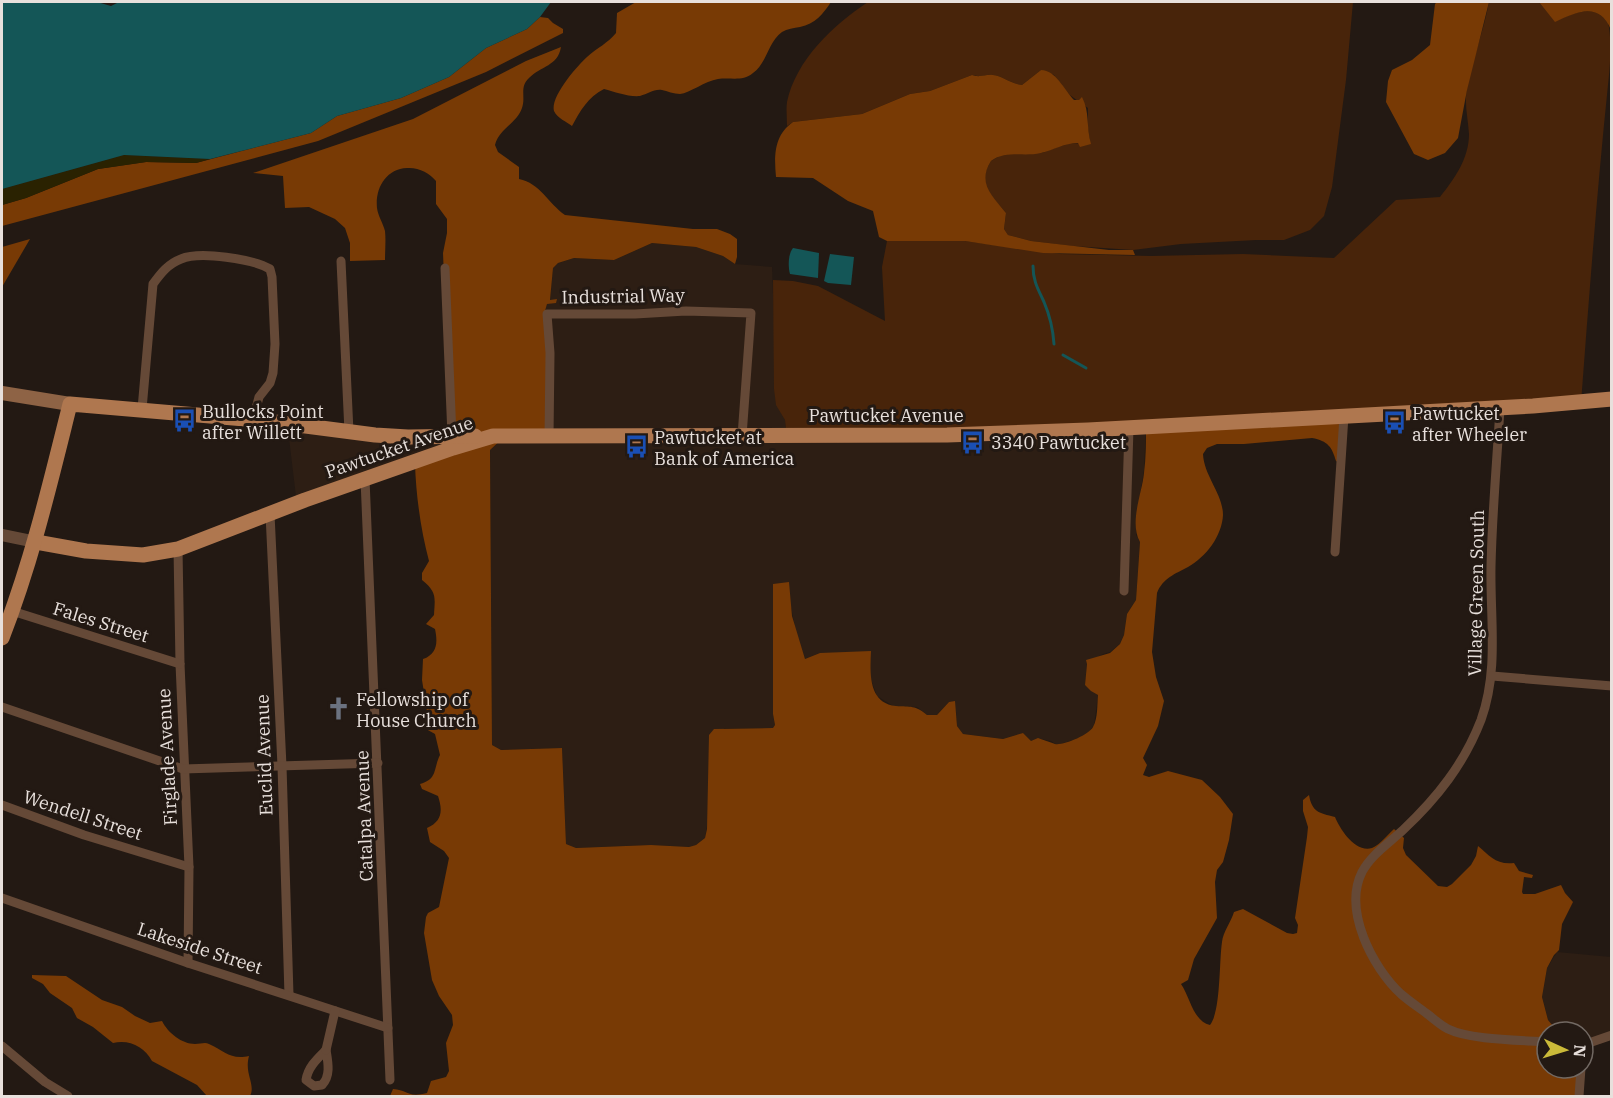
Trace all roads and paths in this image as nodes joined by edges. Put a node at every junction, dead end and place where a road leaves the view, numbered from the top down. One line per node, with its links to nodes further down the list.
1 (341, 261): 11 (street)
2 (445, 268): 15 (street)
3 (2, 393): 5 (main road)
4 (1611, 399): 6 (main road, Pawtucket Avenue)
5 (70, 404): 7 (main road, Pawtucket Avenue); 20 (main road)
6 (1500, 408): 8 (main road, Pawtucket Avenue); 27 (street, Village Green South)
7 (142, 409): 9 (main road, Pawtucket Avenue); 9 (street)
8 (1344, 416): 10 (main road, Pawtucket Avenue); 22 (street)
9 (252, 420): 11 (main road, Pawtucket Avenue)
10 (1129, 428): 12 (main road, Pawtucket Avenue); 23 (street)
11 (349, 432): 13 (main road, Pawtucket Avenue)
12 (742, 436): 14 (main road, Pawtucket Avenue); 14 (street, Industrial Way)
13 (408, 437): 15 (main road, Pawtucket Avenue); 16 (main road)
14 (549, 437): 15 (main road, Pawtucket Avenue)
15 (452, 442): 16 (main road, Pawtucket Avenue)
16 (410, 463): 17 (main road, Pawtucket Avenue)
17 (365, 479): 18 (main road, Pawtucket Avenue); 30 (street, Catalpa Avenue)
18 (270, 514): 21 (main road, Pawtucket Avenue); 31 (street, Euclid Avenue)
19 (2, 535): 20 (street, Pawtucket Avenue)
20 (36, 542): 21 (main road, Pawtucket Avenue); 24 (main road)
21 (178, 549): 26 (street, Firglade Avenue)
22 (1335, 552)
23 (1124, 591)
24 (12, 611): 25 (main road); 26 (street, Fales Street)
25 (2, 638)
26 (180, 664): 32 (street, Firglade Avenue)
27 (1492, 676): 28 (street); 41 (street, Village Green South)
28 (1611, 686)
29 (2, 707): 32 (street)
30 (378, 763): 31 (street); 39 (street, Catalpa Avenue)
31 (282, 766): 32 (street); 37 (street, Euclid Avenue)
32 (183, 769): 34 (street, Firglade Avenue)
33 (2, 806): 34 (street, Wendell Street)
34 (189, 867): 36 (street, Firglade Avenue)
35 (2, 898): 36 (street, Lakeside Street)
36 (188, 963): 37 (street, Lakeside Street)
37 (289, 995): 38 (street, Lakeside Street)
38 (335, 1011): 39 (street, Lakeside Street); 44 (street)
39 (388, 1028): 45 (street, Catalpa Avenue)
40 (1611, 1035): 42 (street)
41 (1535, 1041)
42 (1595, 1041)
43 (2, 1046): 47 (street)
44 (326, 1050)
45 (390, 1080)
46 (1580, 1080): 48 (street)
47 (68, 1096)
48 (1579, 1096)

